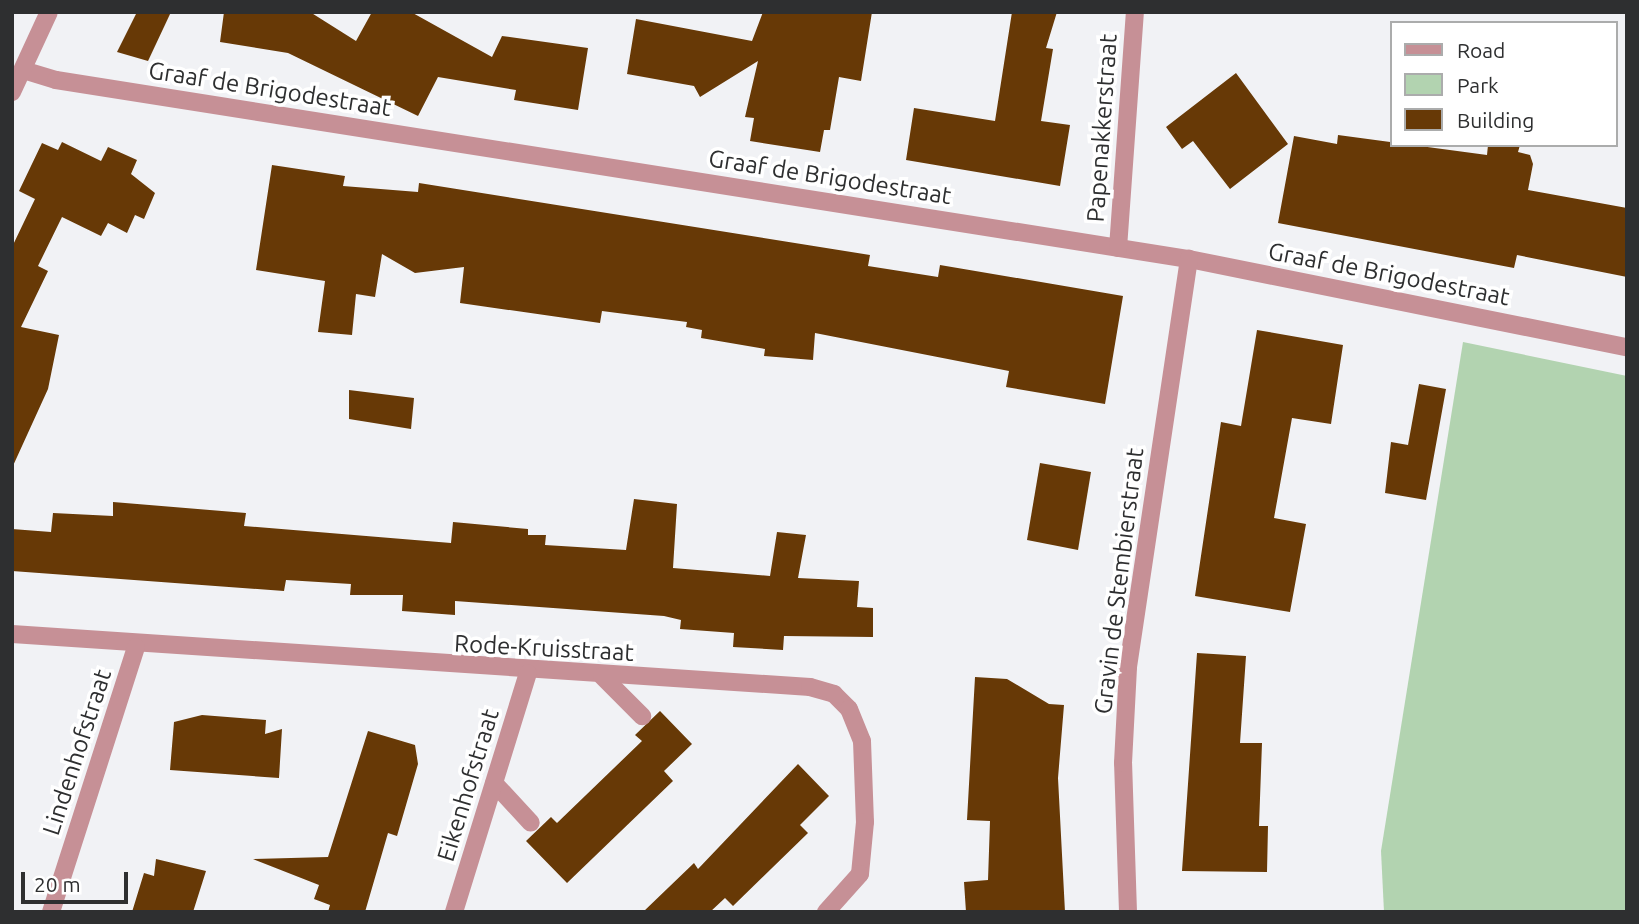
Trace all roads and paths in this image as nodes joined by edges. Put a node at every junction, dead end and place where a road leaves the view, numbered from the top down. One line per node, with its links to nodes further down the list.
1 (49, 12): 3 (street)
2 (1135, 12): 5 (street, Papenakkerstraat)
3 (23, 69): 4 (street); 5 (street, Graaf de Brigodestraat)
4 (12, 92)
5 (1118, 248): 6 (street, Graaf de Brigodestraat)
6 (1189, 259): 7 (street, Graaf de Brigodestraat); 18 (street, Gravin de Stembierstraat)
7 (1627, 347)
8 (12, 634): 9 (street, Rode-Kruisstraat)
9 (136, 647): 10 (street, Rode-Kruisstraat); 15 (street, Lindenhofstraat)
10 (528, 673): 11 (street, Rode-Kruisstraat); 13 (street, Eikenhofstraat)
11 (602, 676): 12 (street); 17 (street, Rode-Kruisstraat)
12 (642, 716)
13 (494, 783): 14 (street); 16 (street, Eikenhofstraat)
14 (531, 822)
15 (51, 912)
16 (454, 912)
17 (826, 912)
18 (1128, 912)

